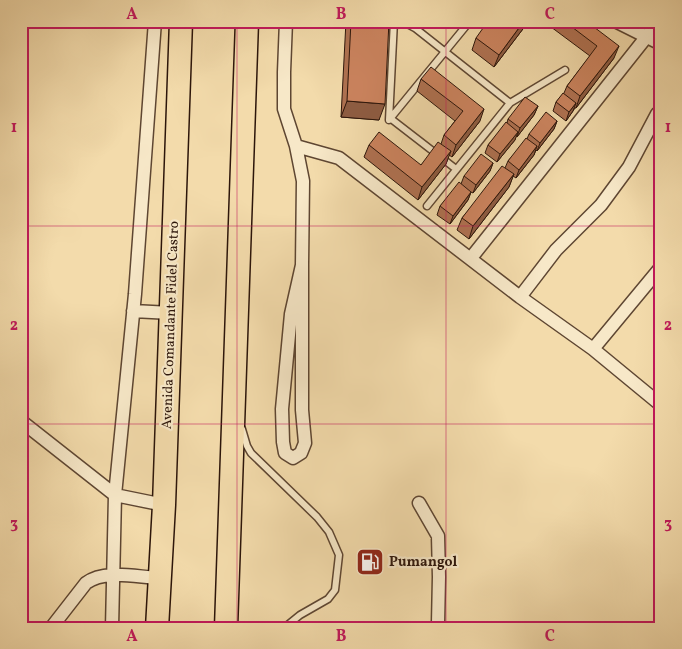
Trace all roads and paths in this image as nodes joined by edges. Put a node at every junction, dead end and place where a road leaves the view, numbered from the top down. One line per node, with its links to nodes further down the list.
1 (154, 21): 24 (street)
2 (181, 21): 25 (highway, Avenida Comandante Fidel Castro)
3 (247, 21): 29 (highway)
4 (286, 21): 17 (street)
5 (394, 21): 16 (lane)
6 (402, 21): 12 (lane)
7 (470, 21): 12 (lane)
8 (615, 21): 10 (street)
9 (659, 21): 10 (street)
10 (647, 36): 11 (street); 20 (street)
11 (661, 44)
12 (444, 52): 14 (lane); 16 (lane)
13 (565, 70): 14 (lane)
14 (510, 103): 18 (lane)
15 (657, 114): 23 (street)
16 (390, 118): 18 (lane)
17 (296, 146): 20 (street); 21 (street)
18 (456, 170): 19 (lane)
19 (427, 206)
20 (471, 258): 23 (street)
21 (302, 265): 26 (street); 28 (street)
22 (661, 267): 27 (street)
23 (520, 297): 27 (street)
24 (133, 311): 25 (street); 34 (street)
25 (171, 313): 36 (highway, Avenida Comandante Fidel Castro)
26 (302, 346): 28 (street); 31 (street)
27 (593, 349): 30 (street)
28 (287, 361): 33 (street)
29 (233, 399): 42 (highway); 43 (lane)
30 (661, 405)
31 (302, 410): 33 (street); 33 (street)
32 (21, 422): 34 (street)
33 (282, 423)
34 (115, 495): 36 (street); 37 (street)
35 (419, 504): 44 (street)
36 (164, 505): 38 (highway, Avenida Comandante Fidel Castro)
37 (114, 575): 38 (street); 39 (street); 40 (street)
38 (158, 578): 41 (highway, Avenida Comandante Fidel Castro)
39 (51, 628)
40 (112, 628)
41 (157, 628)
42 (226, 628)
43 (284, 628)
44 (434, 628)

